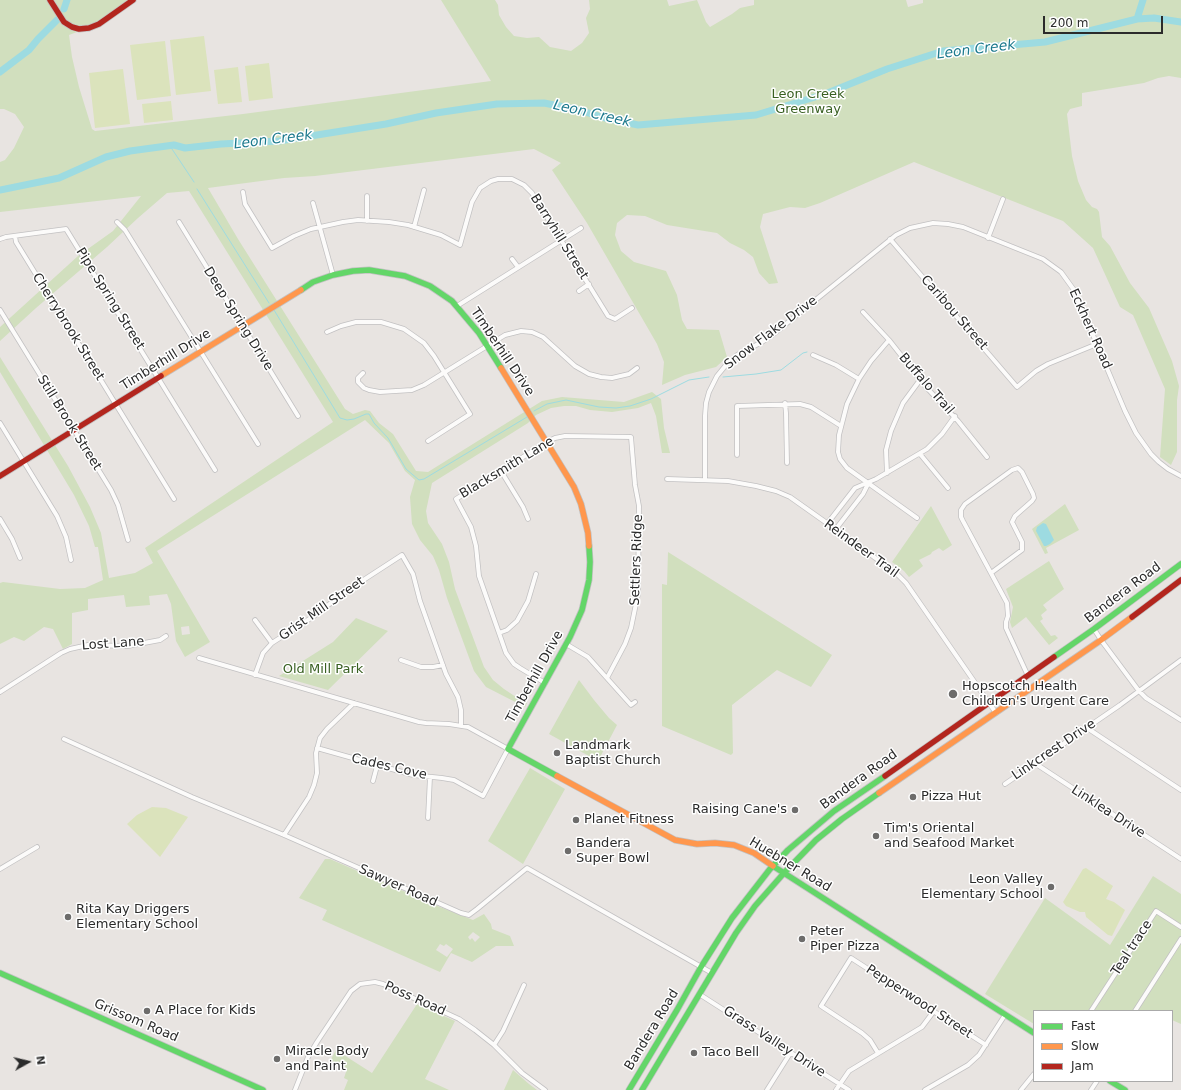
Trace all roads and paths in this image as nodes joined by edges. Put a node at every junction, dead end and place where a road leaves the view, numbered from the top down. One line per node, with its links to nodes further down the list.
1 (50, 0): 2 (main road)
2 (133, 0)
3 (424, 190): 11 (street)
4 (243, 192): 12 (street)
5 (367, 196): 8 (street)
6 (1003, 199): 15 (street)
7 (313, 203): 12 (street)
8 (366, 221): 11 (street); 12 (street)
9 (117, 222): 33 (street)
10 (179, 222): 28 (street, Deep Spring Drive)
11 (414, 226): 18 (street, Barryhill Street)
12 (320, 227): 21 (street)
13 (581, 228): 18 (street)
14 (15, 236): 16 (street); 38 (street, Pipe Spring Street); 42 (street, Cherrybrook Street)
15 (988, 238): 17 (street, Eckhert Road); 31 (street, Eckhert Road)
16 (0, 239)
17 (890, 239): 31 (street, Caribou Street); 63 (street, Snow Flake Drive)
18 (561, 240): 20 (street); 22 (street, Barryhill Street)
19 (512, 259): 20 (street)
20 (518, 267): 24 (street)
21 (333, 275): 24 (main road, Timberhill Drive); 28 (main road, Timberhill Drive)
22 (589, 284): 23 (street); 25 (street, Barryhill Street)
23 (579, 291)
24 (457, 306): 32 (main road, Timberhill Drive)
25 (632, 308)
26 (0, 310): 47 (street, Still Brook Street)
27 (863, 312): 30 (street, Buffalo Trail)
28 (242, 326): 33 (main road, Timberhill Drive); 43 (street, Deep Spring Drive)
29 (327, 332): 37 (street)
30 (889, 340): 39 (street); 40 (street, Buffalo Trail)
31 (1097, 344): 61 (street, Eckhert Road)
32 (487, 346): 35 (street); 37 (street); 50 (main road, Timberhill Drive)
33 (200, 352): 38 (main road, Timberhill Drive); 51 (street)
34 (814, 355): 39 (street)
35 (637, 368)
36 (363, 373): 37 (street)
37 (444, 373): 49 (street)
38 (158, 377): 42 (main road, Timberhill Drive); 57 (street, Pipe Spring Street)
39 (859, 379): 46 (street)
40 (920, 380): 44 (street, Buffalo Trail); 59 (street)
41 (785, 403): 46 (street); 53 (street); 56 (street)
42 (116, 404): 47 (main road, Timberhill Drive); 66 (street, Cherrybrook Street)
43 (298, 416)
44 (954, 416): 52 (street); 54 (street, Buffalo Trail)
45 (0, 423): 55 (street)
46 (841, 426): 64 (street)
47 (74, 430): 55 (main road, Timberhill Drive); 72 (street, Still Brook Street)
48 (631, 437): 50 (street, Blacksmith Lane); 92 (street, Settlers Ridge)
49 (428, 441)
50 (547, 442): 58 (street, Blacksmith Lane); 85 (main road, Timberhill Drive)
51 (258, 444)
52 (920, 454): 59 (street); 65 (street)
53 (737, 455)
54 (987, 457)
55 (23, 461): 60 (main road, Timberhill Drive); 74 (street)
56 (787, 463)
57 (215, 470)
58 (501, 471): 69 (street); 81 (street, Blacksmith Lane)
59 (887, 473): 64 (street)
60 (0, 476)
61 (1181, 476)
62 (667, 479): 63 (street, Reindeer Trail)
63 (705, 479): 70 (street, Reindeer Trail)
64 (868, 484): 67 (street); 70 (street); 71 (street)
65 (948, 488)
66 (174, 499)
67 (918, 518)
68 (0, 519): 73 (street)
69 (528, 519)
70 (827, 524): 71 (street, Reindeer Trail)
71 (835, 530): 97 (street, Reindeer Trail)
72 (128, 540)
73 (20, 558)
74 (71, 560)
75 (1181, 564): 80 (main road, Bandera Road)
76 (991, 573): 76 (street); 91 (street)
77 (536, 574): 81 (street)
78 (1181, 580): 83 (main road, Bandera Road)
79 (255, 620): 84 (street)
80 (1094, 629): 83 (street); 91 (main road, Bandera Road)
81 (499, 633): 93 (street)
82 (166, 636): 95 (street, Lost Lane)
83 (1101, 640): 94 (street); 99 (main road, Bandera Road)
84 (272, 643): 89 (street, Grist Mill Street); 90 (street, Grist Mill Street)
85 (566, 644): 92 (street); 93 (main road, Timberhill Drive)
86 (199, 658): 90 (street, Huebner Road)
87 (400, 660): 89 (street)
88 (1181, 660): 94 (street, Linkcrest Drive)
89 (443, 665): 101 (street)
90 (255, 675): 98 (street, Huebner Road)
91 (1028, 676): 97 (main road, Bandera Road)
92 (607, 678): 96 (street)
93 (545, 683): 105 (main road, Timberhill Drive)
94 (1139, 691): 100 (street); 102 (street, Linkcrest Drive)
95 (0, 692)
96 (635, 702)
97 (989, 702): 99 (street, Reindeer Trail); 111 (main road, Bandera Road)
98 (354, 703): 101 (street, Huebner Road); 104 (street)
99 (996, 713): 113 (main road, Bandera Road)
100 (1181, 720)
101 (460, 725): 105 (street, Huebner Road)
102 (1087, 728): 106 (street, Linkcrest Drive); 112 (street)
103 (64, 739): 116 (street, Sawyer Road)
104 (317, 748): 107 (street, Cades Cove); 116 (street)
105 (508, 749): 114 (street, Timberhill Drive); 119 (main road, Huebner Road)
106 (1036, 764): 110 (street, Linkcrest Drive); 118 (street, Linklea Drive)
107 (377, 766): 108 (street, Cades Cove); 109 (street)
108 (430, 777): 114 (street, Cades Cove); 115 (street)
109 (373, 781)
110 (1005, 784)
111 (871, 785): 113 (main road); 119 (main road, Bandera Road)
112 (1181, 790)
113 (877, 795): 121 (main road, Bandera Road)
114 (483, 796)
115 (428, 818)
116 (284, 835): 124 (street, Sawyer Road)
117 (37, 846): 120 (street)
118 (1181, 859)
119 (773, 866): 121 (main road, Huebner Road); 124 (main road, Bandera Road)
120 (0, 869)
121 (784, 873): 126 (main road, Bandera Road); 132 (main road, Huebner Road)
122 (1181, 928): 129 (street, Teal trace)
123 (1181, 939): 130 (street)
124 (701, 967): 126 (street, Sawyer Road); 136 (main road, Bandera Road)
125 (0, 973): 143 (main road, Grissom Road)
126 (712, 973): 128 (main road, Bandera Road)
127 (524, 985): 134 (street)
128 (700, 994): 137 (street, Grass Valley Drive); 139 (main road, Bandera Road)
129 (1092, 1010)
130 (1136, 1010)
131 (934, 1012): 135 (street, Pepperwood Street); 138 (street); 138 (street, Pepperwood Street)
132 (1005, 1015): 133 (main road, Huebner Road); 135 (street)
133 (1033, 1032)
134 (494, 1045): 144 (street, Poss Road); 145 (street, Poss Road)
135 (986, 1045): 151 (street)
136 (652, 1050): 139 (main road); 146 (main road, Bandera Road)
137 (791, 1052): 142 (street, Grass Valley Drive); 148 (street)
138 (878, 1053): 142 (street)
139 (663, 1056): 147 (main road, Bandera Road)
140 (1033, 1075): 152 (street)
141 (1112, 1082): 153 (main road)
142 (840, 1084): 149 (street); 150 (street, Grass Valley Drive)
143 (263, 1090)
144 (295, 1090)
145 (545, 1090)
146 (628, 1090)
147 (642, 1090)
148 (766, 1090)
149 (836, 1090)
150 (849, 1090)
151 (925, 1090)
152 (1021, 1090)
153 (1125, 1090)

